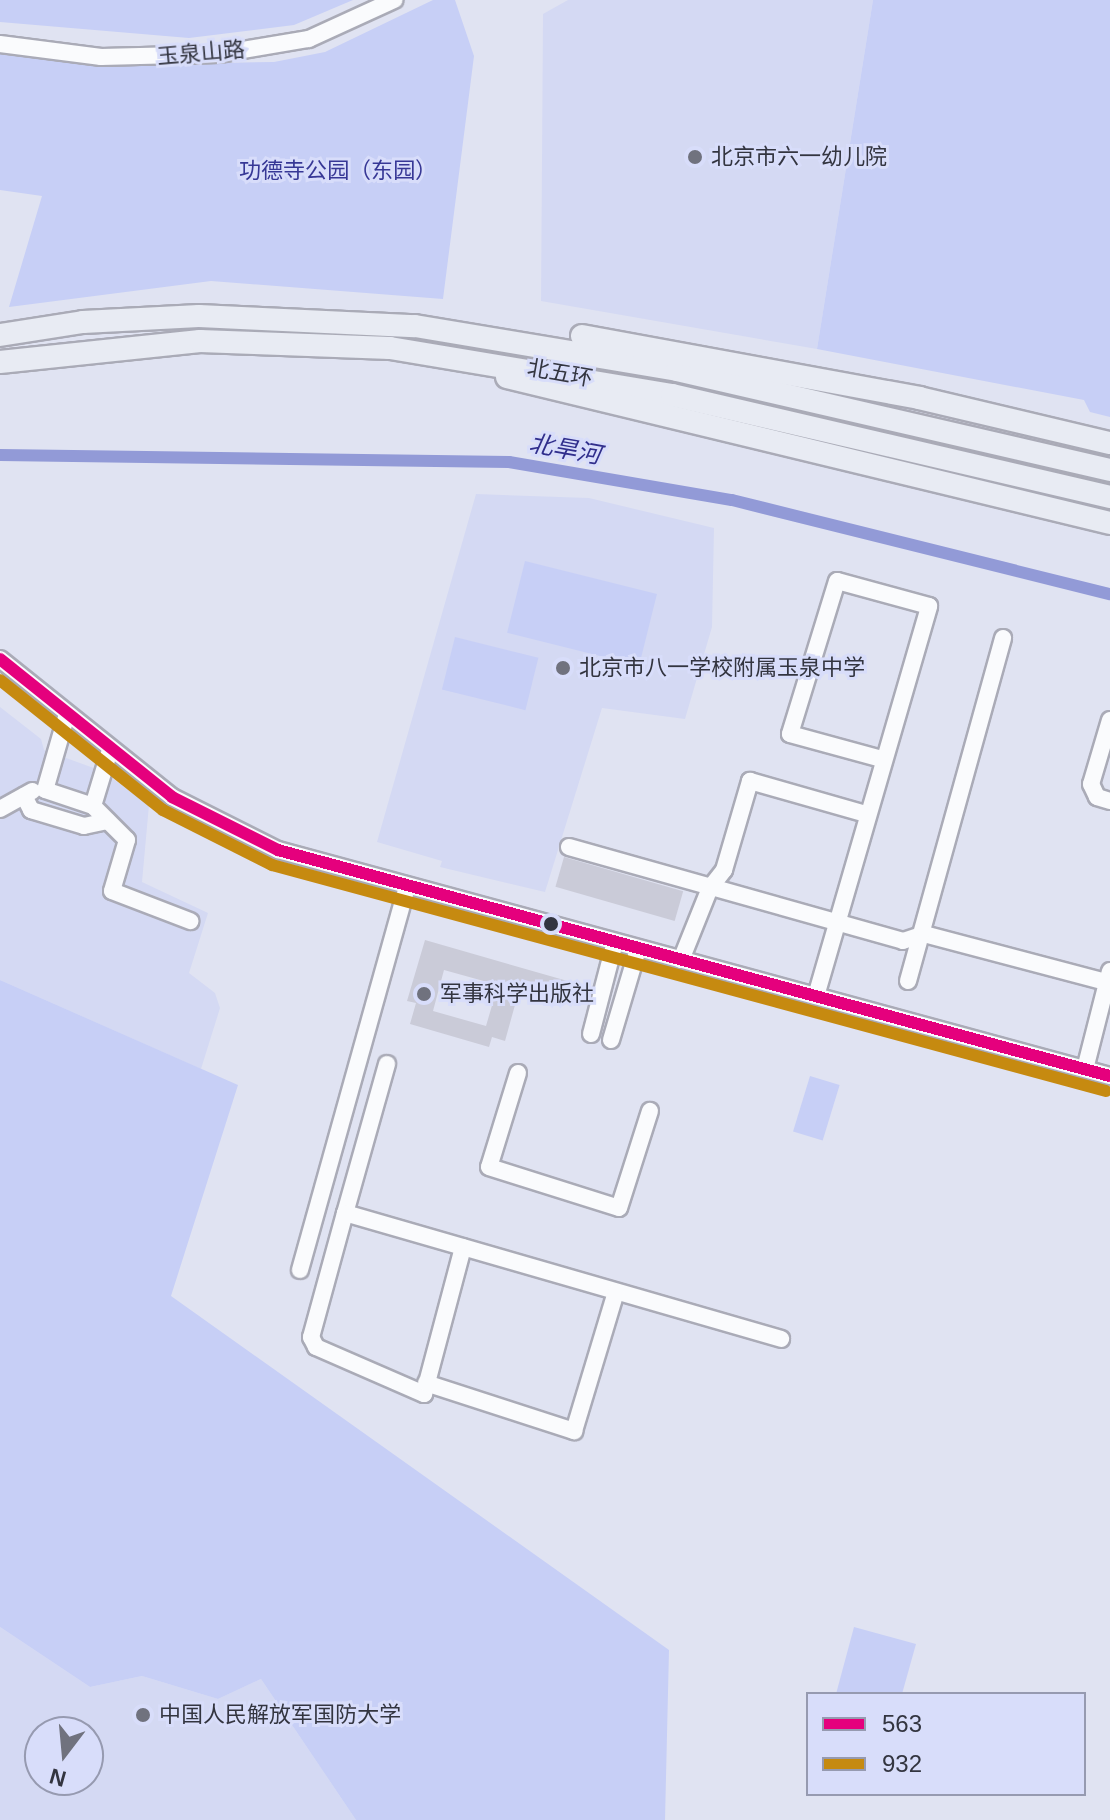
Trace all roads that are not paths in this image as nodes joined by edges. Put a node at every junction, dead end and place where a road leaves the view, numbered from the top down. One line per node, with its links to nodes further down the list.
1 (394, 0): 2 (street, 玉泉山路)
2 (0, 44)
3 (415, 326): 4 (highway, 北五环); 7 (highway); 8 (highway, 北五环)
4 (0, 335)
5 (390, 348): 6 (highway, 北五环); 9 (highway, 北五环); 10 (highway)
6 (0, 362)
7 (1110, 443)
8 (1110, 470)
9 (1110, 497)
10 (1110, 523)
11 (1003, 638): 29 (street)
12 (0, 659): 13 (street)
13 (67, 714): 15 (street); 17 (street)
14 (1110, 720): 19 (street)
15 (110, 750): 20 (street); 25 (street)
16 (882, 759): 16 (street); 22 (street)
17 (45, 790): 18 (street); 20 (street)
18 (24, 796): 21 (street); 23 (street)
19 (1110, 801)
20 (93, 806): 23 (street)
21 (0, 809)
22 (866, 814): 26 (street); 28 (street)
23 (107, 821): 27 (street)
24 (569, 847): 26 (street)
25 (407, 886): 30 (street); 45 (street)
26 (710, 888): 28 (street); 32 (street)
27 (190, 921)
28 (836, 924): 29 (street); 35 (street)
29 (924, 934): 33 (street); 34 (street)
30 (615, 942): 31 (street); 36 (street)
31 (638, 949): 32 (street); 37 (street)
32 (681, 960): 35 (street)
33 (1109, 979): 39 (street)
34 (908, 981)
35 (816, 996): 39 (street)
36 (591, 1034)
37 (611, 1040)
38 (387, 1064): 43 (street)
39 (1085, 1069): 41 (street)
40 (518, 1073): 42 (street)
41 (1110, 1076)
42 (650, 1111)
43 (345, 1213): 44 (street); 48 (street)
44 (463, 1247): 46 (street); 48 (street)
45 (300, 1270)
46 (616, 1292): 47 (street); 48 (street)
47 (781, 1339)
48 (426, 1383)

